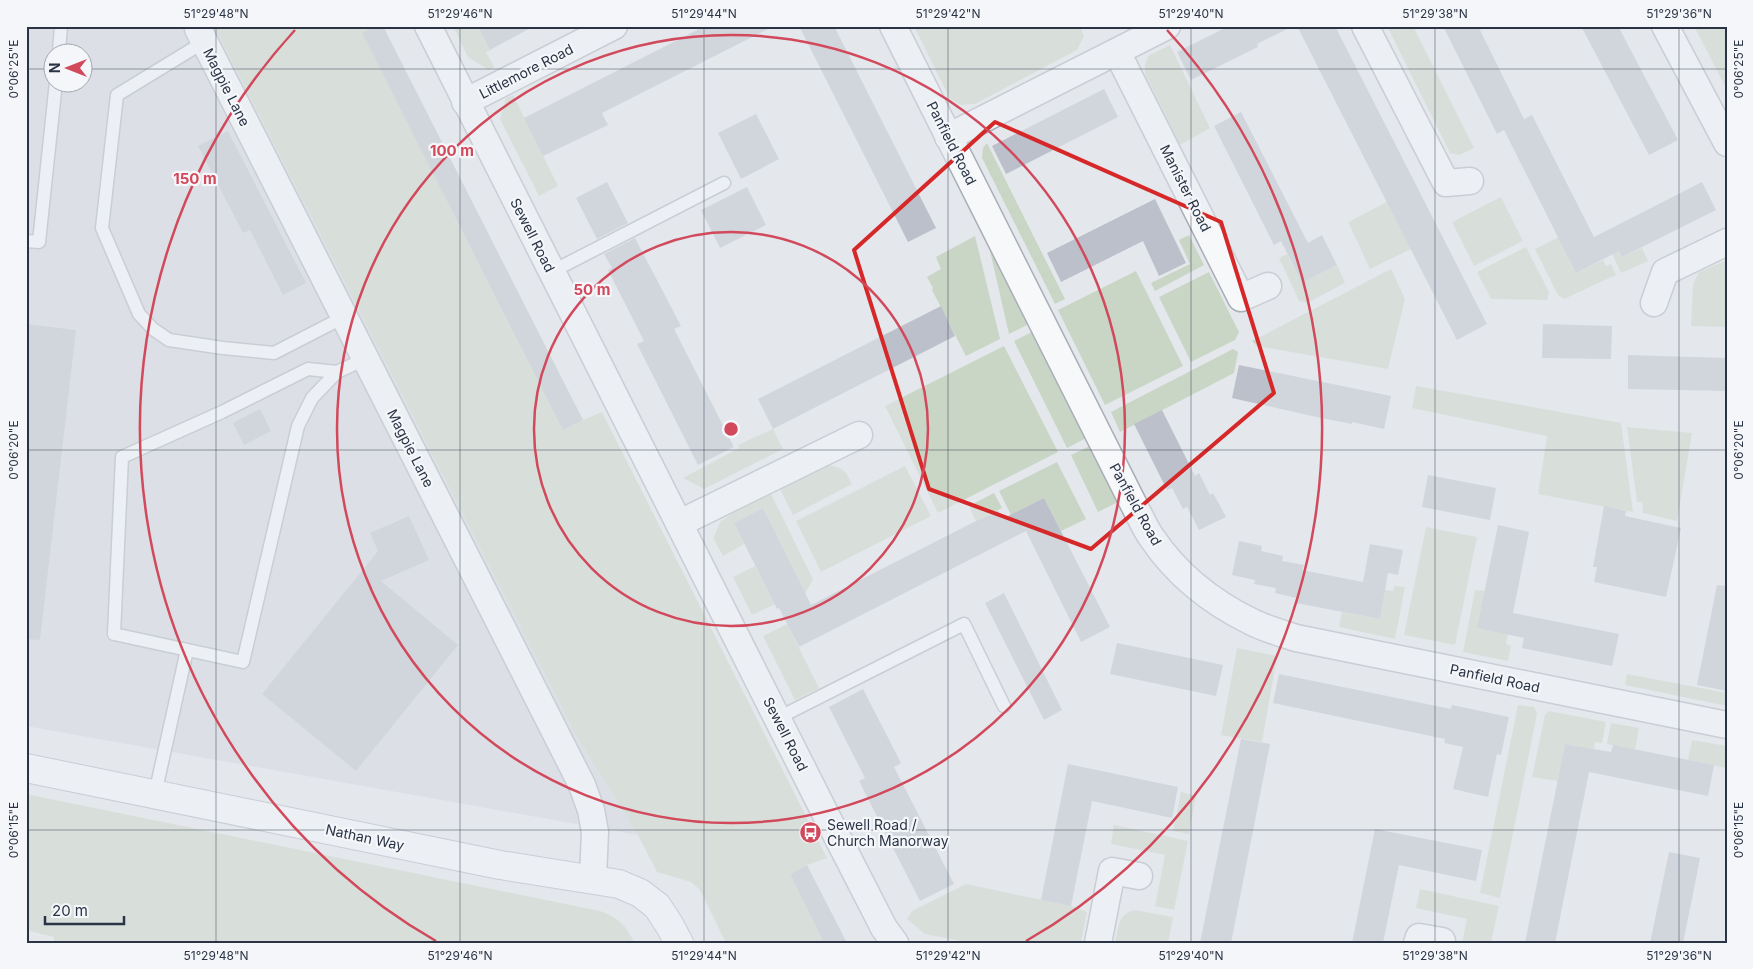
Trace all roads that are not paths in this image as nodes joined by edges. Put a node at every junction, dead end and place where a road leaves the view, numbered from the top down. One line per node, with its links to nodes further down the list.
1 (62, 26): 9 (lane)
2 (428, 26): 12 (street, Sewell Road)
3 (614, 26): 12 (street, Littlemore Road)
4 (893, 26): 13 (street, Panfield Road)
5 (1167, 26): 10 (street)
6 (1366, 26): 15 (street)
7 (1665, 26): 14 (street)
8 (200, 32): 22 (street, Magpie Lane); 22 (lane)
9 (60, 42)
10 (1117, 52): 13 (street); 20 (street, Manister Road)
11 (55, 92): 17 (lane)
12 (466, 102): 19 (street, Sewell Road)
13 (948, 137): 30 (street, Panfield Road)
14 (1727, 143)
15 (1470, 181)
16 (724, 184): 19 (lane)
17 (26, 241)
18 (1727, 242): 21 (street)
19 (551, 272): 26 (street, Sewell Road)
20 (1268, 286)
21 (1654, 303)
22 (344, 317): 23 (street, Magpie Lane)
23 (366, 359): 24 (lane); 34 (street, Magpie Lane)
24 (337, 372): 27 (lane); 27 (lane)
25 (859, 435): 26 (street)
26 (680, 523): 29 (street, Sewell Road)
27 (186, 650): 32 (lane)
28 (1004, 706): 29 (lane)
29 (778, 718): 36 (street, Sewell Road)
30 (1727, 725)
31 (26, 768): 32 (street, Nathan Way)
32 (155, 794): 34 (street, Nathan Way)
33 (1139, 876): 37 (street)
34 (593, 878): 35 (street, Nathan Way)
35 (679, 943)
36 (895, 943)
37 (1098, 943)

